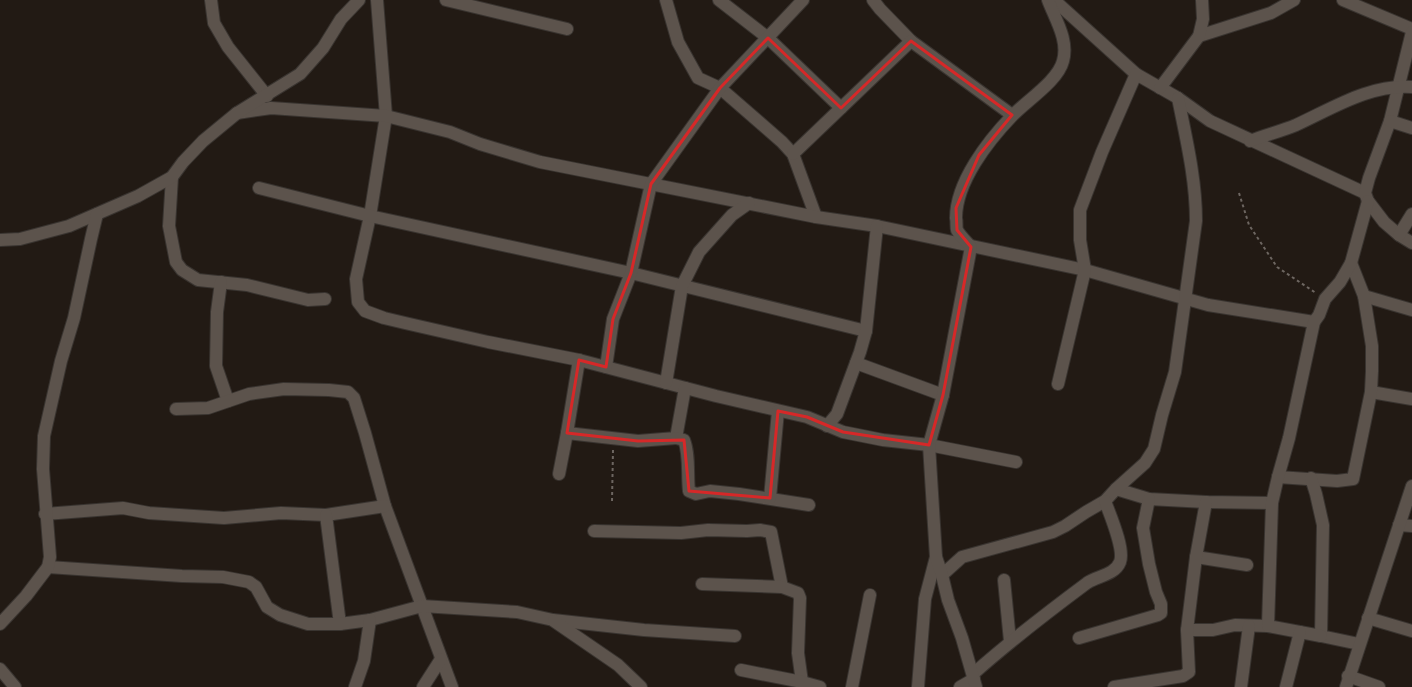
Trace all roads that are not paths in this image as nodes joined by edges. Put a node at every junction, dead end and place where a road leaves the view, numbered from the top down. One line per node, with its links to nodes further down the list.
1 (211, 0): 26 (street)
2 (359, 0): 26 (street)
3 (377, 0): 31 (street)
4 (446, 0): 14 (street)
5 (666, 0): 24 (street)
6 (719, 0): 19 (street)
7 (803, 0): 19 (street)
8 (874, 0): 20 (street)
9 (1048, 0): 30 (street)
10 (1054, 0): 21 (street)
11 (1202, 0): 18 (street)
12 (1294, 0): 18 (street)
13 (1343, 0): 16 (street)
14 (483, 4): 15 (street)
15 (567, 29)
16 (1412, 29)
17 (1412, 32): 22 (street)
18 (1199, 36): 25 (street)
19 (768, 38): 24 (street); 28 (street)
20 (911, 41): 28 (street); 30 (street)
21 (1136, 74): 25 (street); 51 (street)
22 (1399, 86): 23 (street); 32 (street); 34 (street)
23 (1412, 87)
24 (720, 88): 35 (street); 37 (street)
25 (1160, 88): 27 (street)
26 (267, 96): 29 (street)
27 (1178, 98): 34 (street); 56 (street)
28 (841, 108): 35 (street)
29 (236, 113): 31 (street); 36 (street)
30 (1012, 115): 49 (street)
31 (386, 116): 37 (street); 43 (street)
32 (1390, 121): 33 (street); 39 (street)
33 (1412, 128)
34 (1250, 141): 39 (street)
35 (793, 154): 44 (street)
36 (172, 177): 41 (street); 53 (street)
37 (651, 184): 40 (street); 52 (street)
38 (259, 188): 43 (street)
39 (1367, 197): 46 (street); 50 (street)
40 (749, 204): 44 (street); 54 (street)
41 (97, 214): 47 (street); 90 (street)
42 (1412, 214): 46 (street)
43 (370, 216): 52 (street); 61 (street)
44 (816, 217): 45 (street)
45 (877, 226): 49 (street); 60 (street)
46 (1399, 235): 48 (street)
47 (0, 240)
48 (1412, 243)
49 (971, 247): 51 (street); 68 (street)
50 (1351, 263): 55 (street); 59 (street)
51 (1085, 270): 56 (street); 65 (street)
52 (631, 273): 54 (street); 63 (street)
53 (221, 282): 57 (street); 70 (street)
54 (682, 286): 60 (street); 64 (street)
55 (1364, 296): 58 (street); 67 (street)
56 (1185, 298): 59 (street); 82 (street)
57 (325, 299)
58 (1412, 310)
59 (1314, 322): 79 (street)
60 (866, 332): 62 (street)
61 (579, 360): 63 (street); 74 (street)
62 (856, 363): 68 (street); 73 (street)
63 (606, 367): 64 (street)
64 (666, 383): 66 (street)
65 (1058, 384)
66 (685, 388): 72 (street); 75 (street)
67 (1371, 392): 69 (street); 80 (street)
68 (943, 395): 76 (street)
69 (1412, 399)
70 (228, 401): 71 (street); 89 (street)
71 (176, 409)
72 (778, 411): 73 (street); 83 (street)
73 (827, 426): 76 (street)
74 (567, 433): 75 (street); 78 (street)
75 (676, 438): 83 (street)
76 (929, 445): 77 (street); 95 (street)
77 (1016, 462)
78 (558, 474)
79 (1278, 477): 80 (street); 87 (street)
80 (1311, 478): 116 (street)
81 (1412, 486): 92 (street)
82 (1116, 488): 84 (street); 85 (street)
83 (770, 498): 88 (street)
84 (1149, 499): 86 (street); 117 (street)
85 (1105, 501): 99 (street); 118 (street)
86 (1206, 502): 87 (street); 96 (street)
87 (1272, 503): 111 (street)
88 (809, 505)
89 (385, 506): 91 (street); 104 (street)
90 (45, 514): 91 (street); 98 (street)
91 (326, 515): 109 (street)
92 (1399, 525): 93 (street); 105 (street)
93 (1412, 526)
94 (594, 530): 102 (street)
95 (936, 557): 99 (street); 134 (street)
96 (1196, 557): 97 (street); 112 (street)
97 (1247, 565)
98 (48, 566): 108 (street); 109 (street)
99 (942, 575): 123 (street)
100 (1004, 580): 118 (street)
101 (702, 584): 102 (street)
102 (782, 587): 124 (street)
103 (870, 595): 133 (street)
104 (422, 606): 106 (street); 107 (street); 120 (street)
105 (1368, 618): 113 (street); 119 (street)
106 (370, 620): 109 (street); 128 (street)
107 (553, 620): 115 (street); 131 (street)
108 (0, 624)
109 (340, 624)
110 (1249, 626): 111 (street); 112 (street); 137 (street)
111 (1268, 626): 114 (street)
112 (1187, 630): 126 (street)
113 (1412, 631)
114 (1300, 632): 116 (street); 138 (street)
115 (735, 636)
116 (1321, 636): 119 (street)
117 (1079, 638)
118 (1010, 641): 123 (street)
119 (1359, 644): 125 (street)
120 (441, 659): 129 (street); 130 (street)
121 (0, 669): 127 (street)
122 (741, 670): 124 (street)
123 (975, 680): 135 (street)
124 (802, 682): 132 (street)
125 (1347, 682): 139 (street)
126 (1146, 684): 136 (street)
127 (15, 687)
128 (355, 687)
129 (423, 687)
130 (452, 687)
131 (641, 687)
132 (820, 687)
133 (852, 687)
134 (918, 687)
135 (960, 687)
136 (1114, 687)
137 (1241, 687)
138 (1286, 687)
139 (1379, 687)

